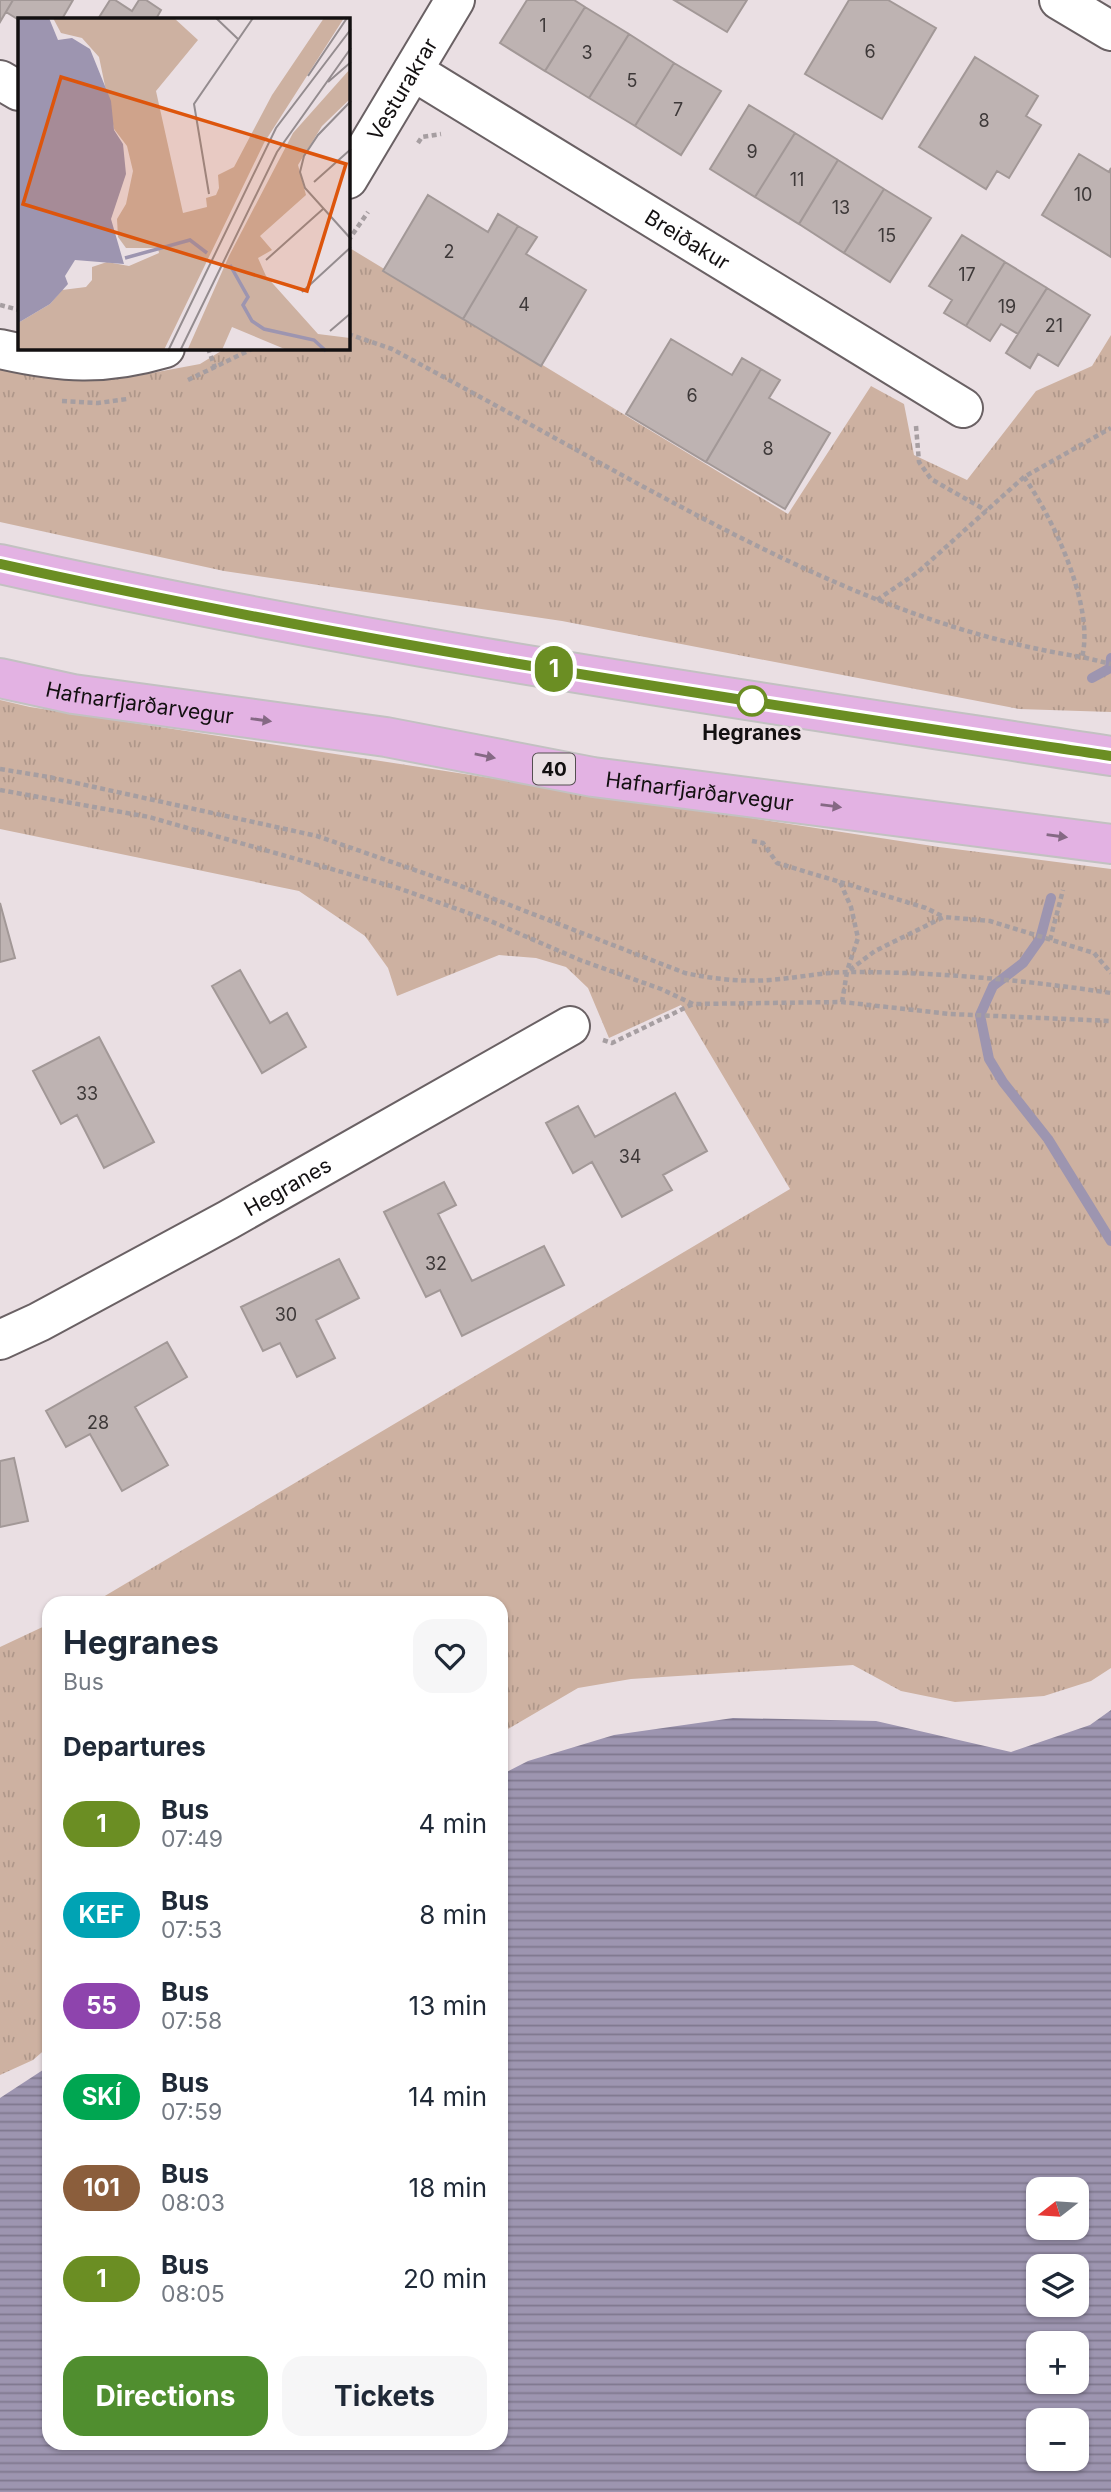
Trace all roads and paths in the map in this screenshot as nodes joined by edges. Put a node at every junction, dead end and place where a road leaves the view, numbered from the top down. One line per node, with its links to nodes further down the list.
1 (455, 0): 4 (street, Vesturakrar)
2 (1059, 0): 3 (street)
3 (1111, 31)
4 (413, 71): 9 (street, Vesturakrar); 18 (street, Breiðakur)
5 (0, 80): 6 (street)
6 (18, 90)
7 (451, 133): 8 (path)
8 (415, 145)
9 (360, 193): 10 (path)
10 (350, 233)
11 (0, 305): 12 (path)
12 (18, 310)
13 (350, 335): 24 (path)
14 (0, 349): 16 (street)
15 (209, 350): 17 (path)
16 (152, 352)
17 (215, 368)
18 (963, 408)
19 (916, 413): 22 (path)
20 (1111, 428): 21 (path)
21 (1024, 477): 22 (path); 25 (path)
22 (987, 511): 24 (path)
23 (0, 564): 28 (main road)
24 (877, 600): 25 (path)
25 (1082, 657): 26 (path)
26 (1111, 664)
27 (0, 678): 32 (main road, Hafnarfjarðarvegur / 40, one-way to 32)
28 (1111, 756)
29 (0, 769): 37 (path)
30 (0, 790): 41 (path)
31 (752, 841): 33 (path)
32 (1111, 844)
33 (840, 882): 35 (path); 37 (path)
34 (1063, 890): 36 (path)
35 (944, 917): 36 (path); 37 (path)
36 (1050, 940): 38 (path)
37 (847, 972): 39 (path); 40 (path)
38 (1111, 973)
39 (1111, 993)
40 (842, 1002): 41 (path); 42 (path)
41 (693, 1004): 43 (path)
42 (1111, 1020)
43 (570, 1026): 44 (street, Hegranes)
44 (0, 1340)

